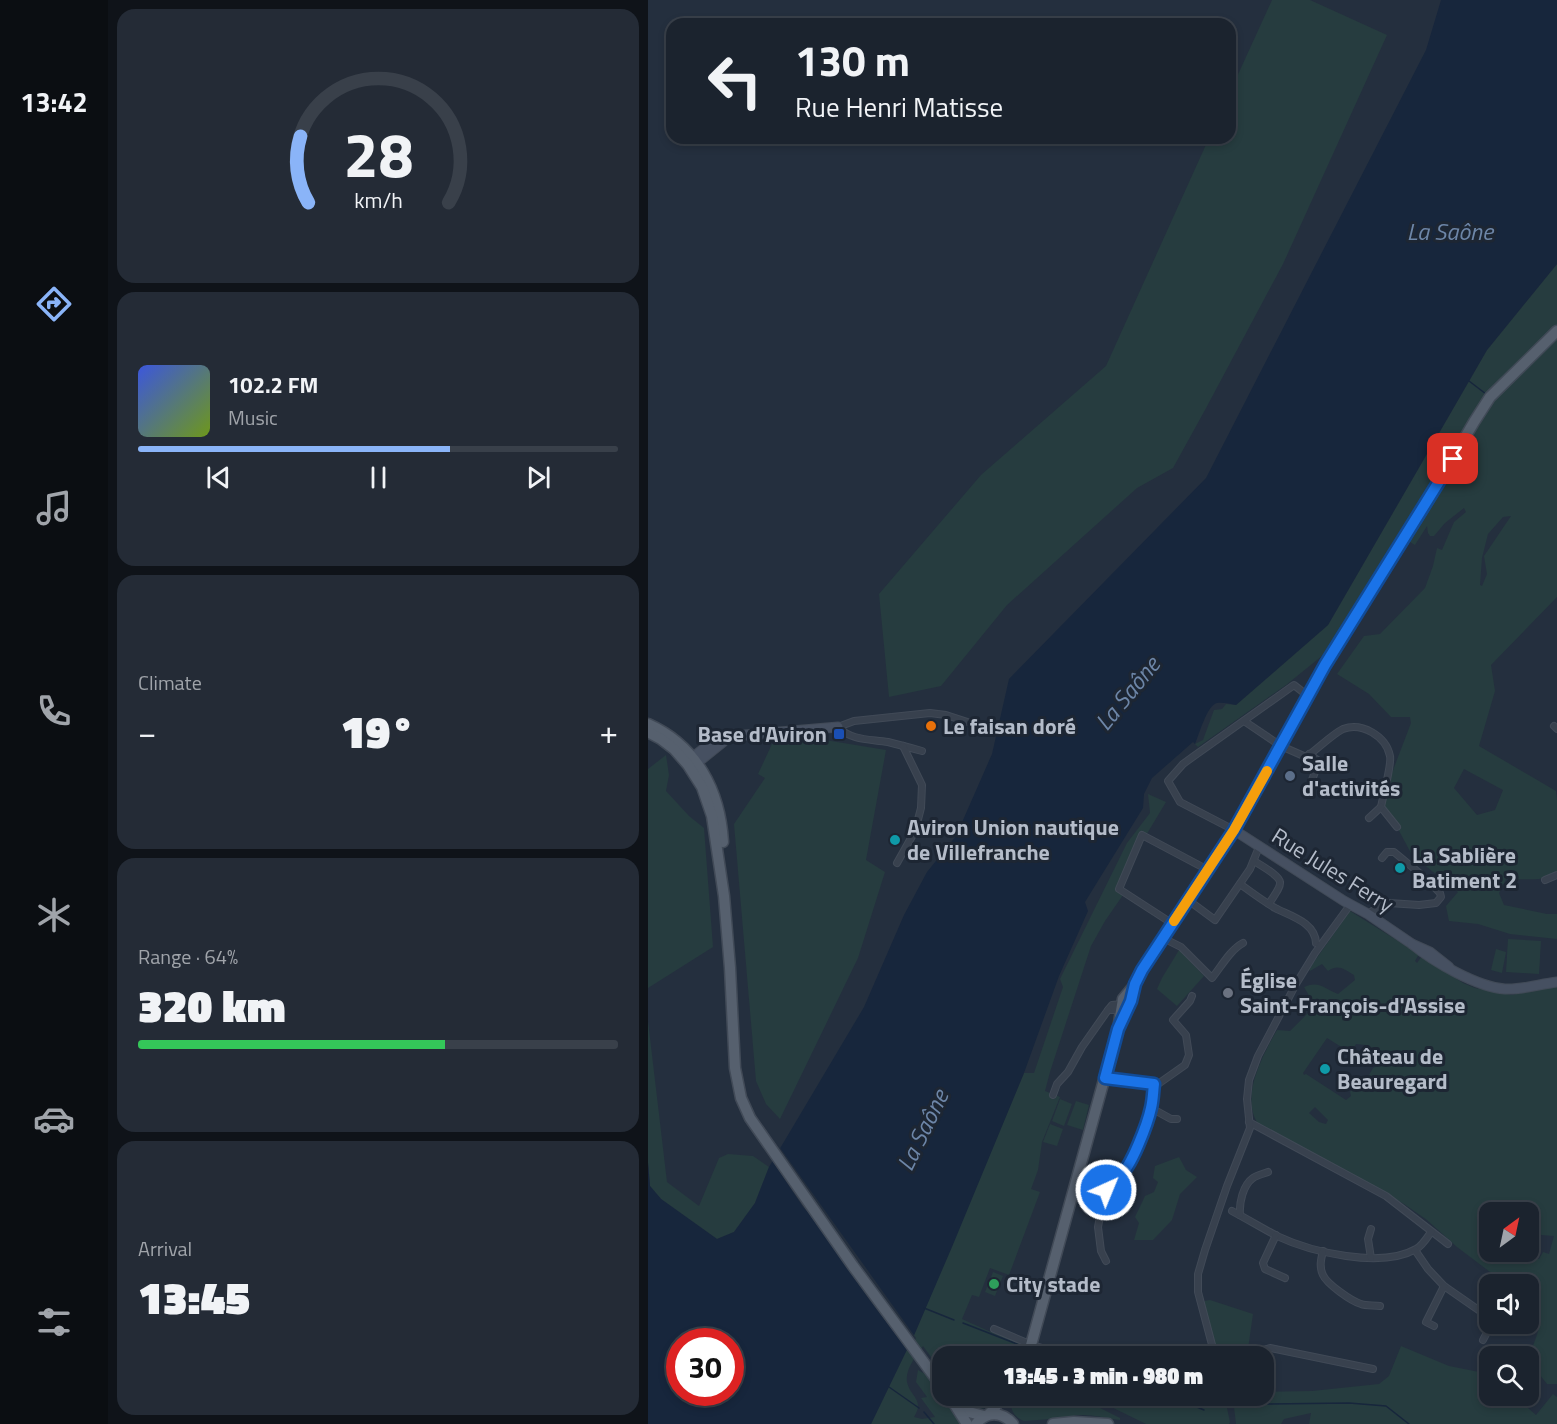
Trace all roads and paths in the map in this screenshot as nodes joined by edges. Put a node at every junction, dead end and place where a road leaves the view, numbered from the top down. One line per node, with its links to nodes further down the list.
1 (1557, 331): 2 (main road)
2 (1308, 696): 3 (street); 9 (main road)
3 (1244, 721): 9 (street); 17 (street)
4 (648, 724): 12 (main road)
5 (837, 727): 6 (street); 8 (street); 12 (street)
6 (986, 728)
7 (648, 732): 12 (main road)
8 (903, 746): 10 (street); 21 (street)
9 (1281, 746): 11 (street); 17 (main road)
10 (922, 751)
11 (1309, 754): 13 (street); 14 (street)
12 (693, 762): 67 (main road)
13 (1312, 780)
14 (1381, 807): 15 (street); 16 (street)
15 (1369, 818)
16 (1397, 827)
17 (1234, 830): 18 (street, Rue Jules Ferry); 22 (main road)
18 (1258, 847): 20 (street); 28 (street, Rue Jules Ferry)
19 (1382, 858): 29 (street)
20 (1254, 861): 25 (street); 27 (street)
21 (897, 863)
22 (1209, 870): 26 (main road); 30 (street)
23 (1557, 875): 24 (street)
24 (1545, 880)
25 (1240, 884): 26 (street); 27 (street)
26 (1188, 900): 30 (main road)
27 (1269, 904): 33 (street)
28 (1350, 905): 29 (street, Rue Jules Ferry); 42 (street)
29 (1368, 914): 34 (street, Rue Jules Ferry)
30 (1173, 924): 31 (main road)
31 (1163, 938): 32 (street); 36 (main road)
32 (1243, 943)
33 (1316, 943)
34 (1557, 981)
35 (1192, 996): 38 (street)
36 (1124, 1007): 37 (main road); 39 (street)
37 (1105, 1078): 38 (street); 62 (main road)
38 (1154, 1084): 40 (street)
39 (1053, 1095)
40 (1151, 1108): 41 (street); 53 (street)
41 (1177, 1119)
42 (1250, 1125): 47 (street); 64 (street)
43 (1268, 1172): 45 (street)
44 (1233, 1211): 45 (street)
45 (1240, 1215): 48 (street)
46 (1371, 1229): 52 (street)
47 (1431, 1232): 49 (street); 50 (street)
48 (1276, 1235): 51 (street); 54 (street)
49 (1448, 1244)
50 (1415, 1250): 52 (street); 55 (street)
51 (1323, 1251): 52 (street); 56 (street)
52 (1371, 1258)
53 (1106, 1261)
54 (1285, 1278)
55 (1444, 1286): 57 (street); 58 (street)
56 (1380, 1306)
57 (1479, 1310)
58 (1434, 1326)
59 (994, 1329): 62 (street)
60 (1487, 1334): 61 (street)
61 (1484, 1340)
62 (1032, 1345): 63 (street)
63 (1035, 1346)
64 (1212, 1346)
65 (1274, 1349): 66 (street)
66 (1373, 1369)
67 (932, 1372)
68 (955, 1406): 74 (main road)
69 (962, 1406): 72 (main road)
70 (996, 1406): 72 (main road)
71 (1006, 1406): 73 (main road)
72 (983, 1418): 73 (main road)
73 (1012, 1422)
74 (967, 1424)
75 (1053, 1424): 76 (main road)
76 (1108, 1424)

